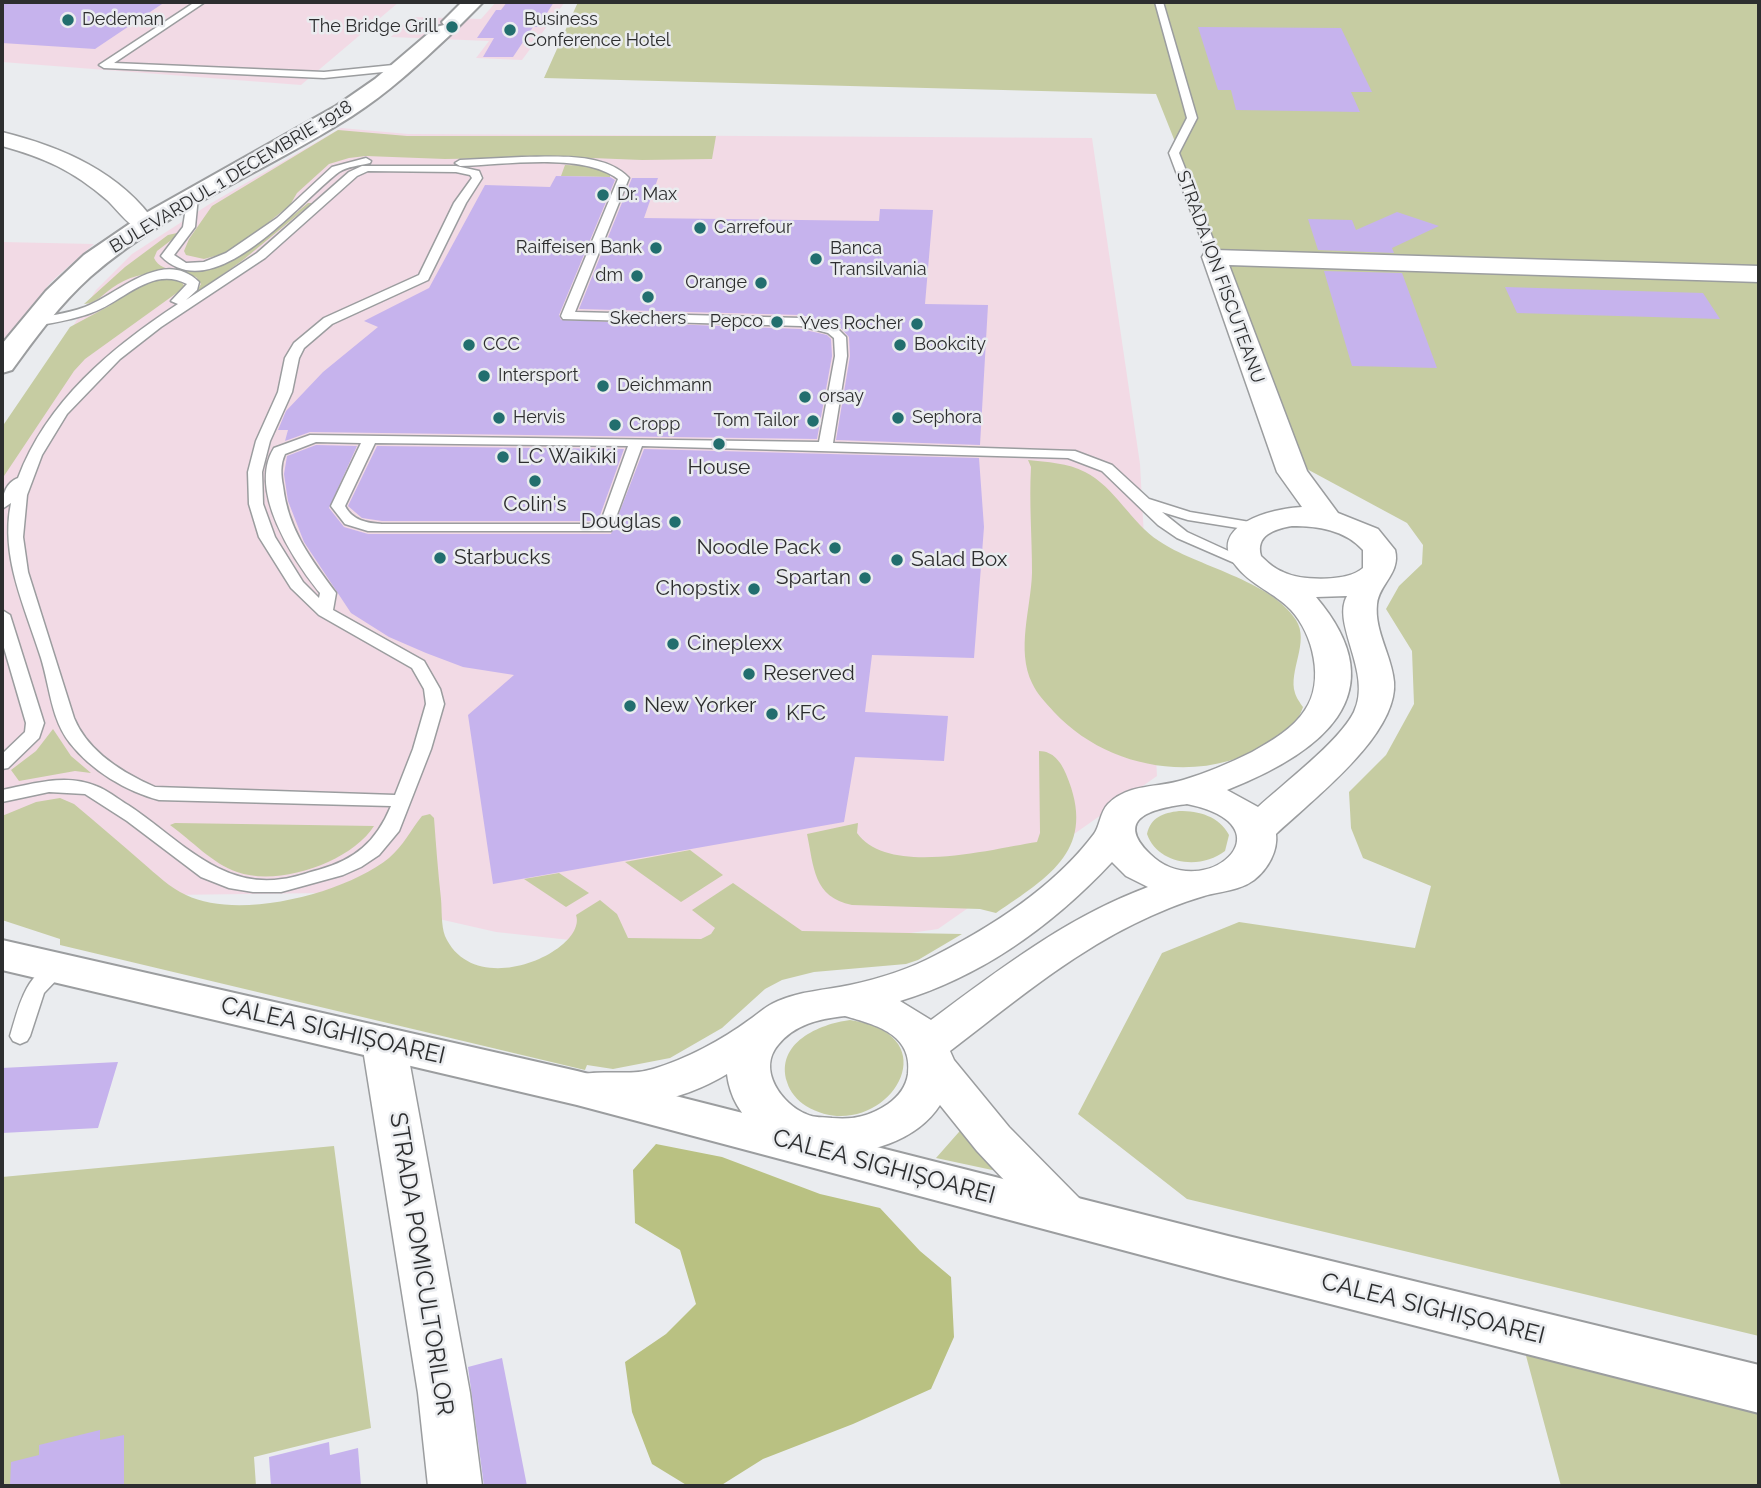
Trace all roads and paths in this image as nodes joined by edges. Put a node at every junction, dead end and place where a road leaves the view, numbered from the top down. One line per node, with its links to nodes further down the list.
1 (201, 2): 5 (lane)
2 (473, 2): 4 (main road, BULEVARDUL 1 DECEMBRIE 1918)
3 (1159, 2): 10 (lane, STRADA ION FISCUTEANU)
4 (403, 67): 5 (lane); 6 (main road, BULEVARDUL 1 DECEMBRIE 1918)
5 (324, 75): 6 (lane)
6 (360, 87): 8 (main road, BULEVARDUL 1 DECEMBRIE 1918)
7 (2, 139): 9 (street)
8 (192, 197): 9 (main road, BULEVARDUL 1 DECEMBRIE 1918); 17 (lane)
9 (145, 225): 12 (main road, BULEVARDUL 1 DECEMBRIE 1918)
10 (1214, 257): 11 (street); 18 (street, STRADA ION FISCUTEANU)
11 (1759, 274)
12 (32, 323): 13 (main road, BULEVARDUL 1 DECEMBRIE 1918); 14 (lane)
13 (2, 364)
14 (83, 384): 20 (lane); 26 (lane)
15 (370, 438): 16 (lane); 16 (lane); 26 (lane)
16 (636, 442): 17 (lane)
17 (825, 448): 19 (lane)
18 (1292, 472): 21 (street, STRADA ION FISCUTEANU); 22 (street, STRADA ION FISCUTEANU)
19 (1145, 502): 23 (lane); 24 (lane)
20 (7, 506): 31 (lane)
21 (1288, 518): 22 (street); 23 (street)
22 (1327, 520): 25 (street)
23 (1257, 527): 24 (street)
24 (1266, 573): 25 (street); 29 (street)
25 (1376, 573): 32 (street)
26 (324, 612): 31 (lane)
27 (2, 615): 28 (lane)
28 (2, 764)
29 (1187, 792): 32 (street); 33 (street)
30 (2, 796): 31 (lane)
31 (402, 801)
32 (1256, 831): 34 (street)
33 (1115, 835): 34 (street); 37 (street)
34 (1200, 883): 41 (street)
35 (3, 955): 36 (main road, CALEA SIGHIȘOAREI)
36 (56, 970): 39 (lane); 40 (main road, CALEA SIGHIȘOAREI)
37 (845, 1001): 38 (street); 41 (street)
38 (762, 1033): 42 (street); 43 (street)
39 (20, 1036)
40 (384, 1043): 42 (main road, CALEA SIGHIȘOAREI); 46 (street, STRADA POMICULTORILOR)
41 (931, 1055): 43 (street); 44 (street)
42 (577, 1088): 43 (main road, CALEA SIGHIȘOAREI)
43 (800, 1139): 44 (main road, CALEA SIGHIȘOAREI)
44 (1065, 1214): 45 (main road, CALEA SIGHIȘOAREI)
45 (1759, 1389)
46 (455, 1486)

